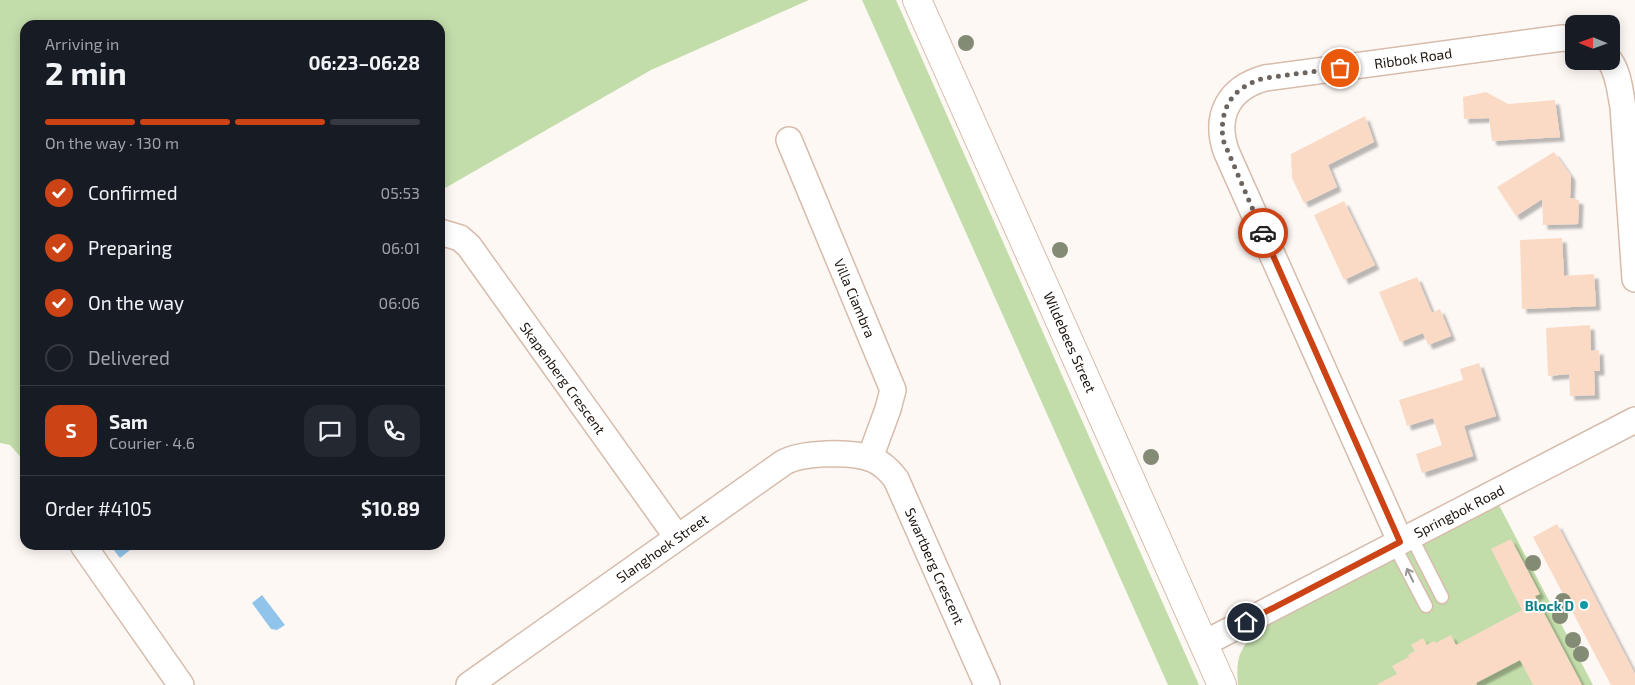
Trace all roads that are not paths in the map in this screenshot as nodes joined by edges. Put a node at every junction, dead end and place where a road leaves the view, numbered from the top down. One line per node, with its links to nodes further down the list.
1 (917, 0): 14 (street, Wildebees Street)
2 (1565, 38): 10 (street, Ribbok Road)
3 (1615, 70): 6 (street)
4 (789, 140): 8 (street, Villa Ciambra)
5 (445, 234): 9 (street, Skapenberg Crescent)
6 (1635, 279)
7 (1635, 420): 10 (street, Springbok Road)
8 (870, 458): 9 (street, Slanghoek Street); 17 (street, Swartberg Crescent)
9 (677, 537): 16 (street, Slanghoek Street)
10 (1402, 541): 12 (lane); 13 (lane, one-way to 10); 14 (street, Springbok Road)
11 (86, 550): 15 (street)
12 (1442, 597)
13 (1426, 606)
14 (1203, 644): 18 (street, Wildebees Street)
15 (181, 685)
16 (468, 685)
17 (987, 685)
18 (1222, 685)

